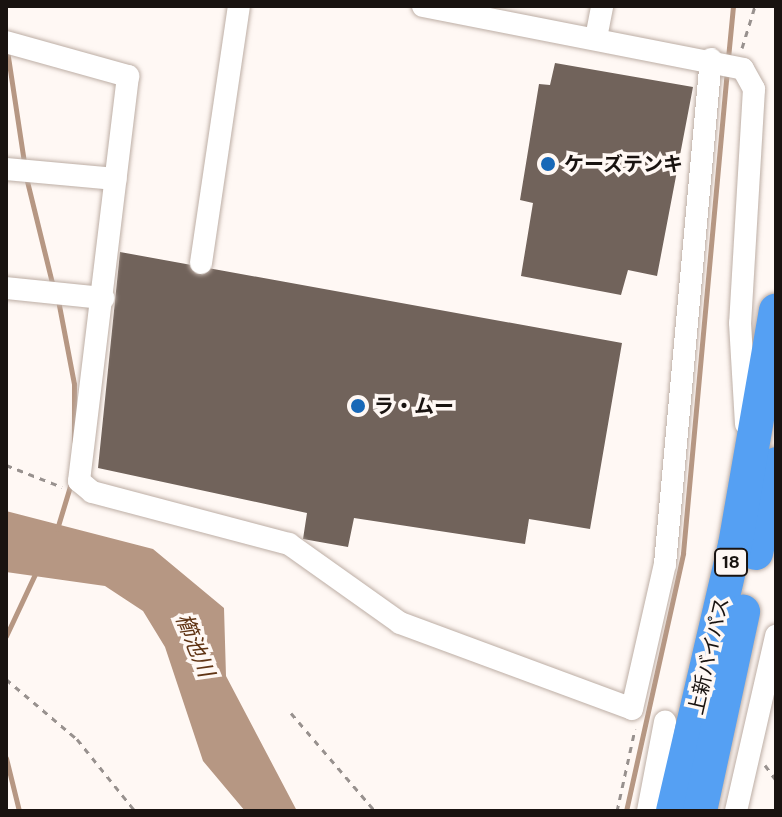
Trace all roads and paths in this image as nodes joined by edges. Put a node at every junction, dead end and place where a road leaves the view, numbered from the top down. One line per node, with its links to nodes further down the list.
1 (239, 6): 11 (street)
2 (423, 6): 5 (street)
3 (602, 6): 5 (street)
4 (755, 6): 8 (path)
5 (596, 38): 7 (street)
6 (6, 42): 10 (street)
7 (711, 59): 8 (street); 20 (street)
8 (735, 62): 15 (street)
9 (6, 169): 10 (street)
10 (116, 179): 13 (street)
11 (201, 263)
12 (6, 288): 13 (street)
13 (103, 298): 20 (street)
14 (776, 311): 15 (highway, 上新バイパス / 18)
15 (763, 464): 26 (highway, 上新バイパス / 18); 27 (highway, 上新バイパス / 18)
16 (6, 465): 17 (path)
17 (62, 487)
18 (776, 636): 28 (street)
19 (6, 679): 22 (path)
20 (636, 710): 24 (path); 25 (street)
21 (291, 713): 23 (path)
22 (135, 811)
23 (375, 811)
24 (617, 811)
25 (648, 811)
26 (673, 811)
27 (700, 811)
28 (736, 811)

